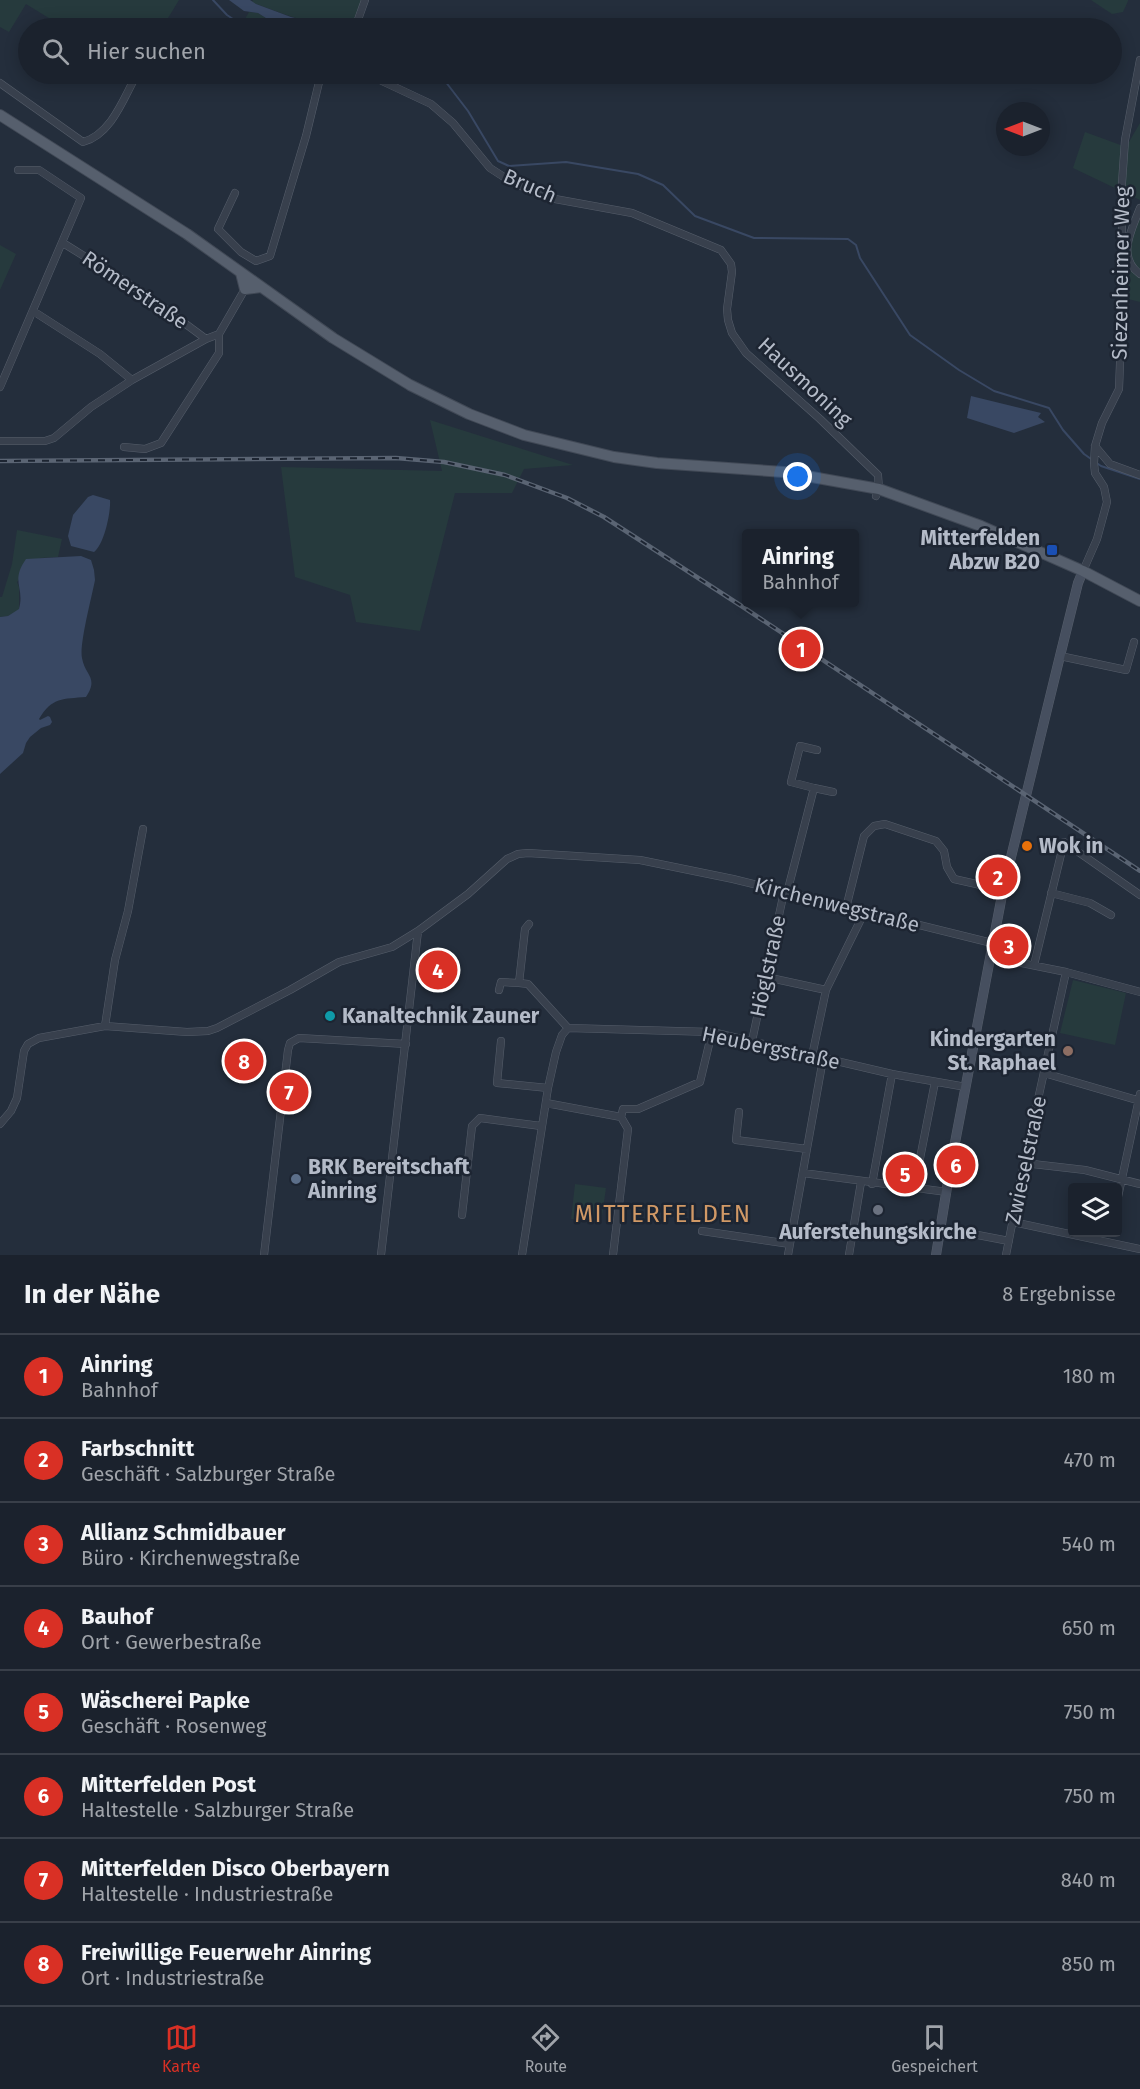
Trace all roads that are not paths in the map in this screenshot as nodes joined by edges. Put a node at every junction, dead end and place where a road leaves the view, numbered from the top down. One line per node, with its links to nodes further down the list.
1 (365, 0): 2 (street)
2 (359, 18)
3 (1140, 60): 16 (street, Siezenheimer Weg)
4 (0, 83): 5 (street)
5 (132, 84)
6 (319, 84): 10 (street)
7 (388, 84): 13 (street, Bruch)
8 (0, 115): 15 (main road)
9 (18, 170): 12 (street, Römerstraße)
10 (235, 193)
11 (1140, 208): 14 (street)
12 (63, 243): 19 (street, Römerstraße); 21 (street, Römerstraße)
13 (721, 250): 28 (street, Hausmoning)
14 (1137, 271): 16 (street)
15 (241, 273): 17 (main road); 18 (main road)
16 (1121, 274): 25 (street, Siezenheimer Weg)
17 (261, 287): 18 (main road); 28 (main road)
18 (245, 289): 20 (street)
19 (33, 311): 22 (street); 23 (street, Römerstraße)
20 (219, 334): 21 (street, Römerstraße); 26 (street)
21 (206, 339): 22 (street, Römerstraße)
22 (132, 380): 24 (street, Römerstraße)
23 (0, 387)
24 (0, 441)
25 (1095, 446): 27 (street); 29 (street, Siezenheimer Weg)
26 (124, 447)
27 (1140, 475)
28 (878, 493): 29 (main road)
29 (1083, 571): 30 (main road); 32 (street)
30 (1140, 601)
31 (1134, 642): 32 (street)
32 (1060, 656): 37 (street)
33 (817, 750): 34 (street)
34 (814, 788): 35 (street); 38 (street, Höglstraße)
35 (833, 792)
36 (143, 829): 55 (street)
37 (1003, 890): 41 (street); 46 (street)
38 (786, 892): 41 (street, Kirchenwegstraße); 45 (street, Kirchenwegstraße); 50 (street, Höglstraße)
39 (1051, 893): 40 (street); 43 (street); 48 (street)
40 (1140, 895)
41 (846, 908): 42 (street, Kirchenwegstraße)
42 (864, 912): 46 (street, Kirchenwegstraße); 53 (street)
43 (1112, 915)
44 (529, 924): 51 (street)
45 (418, 931): 55 (street, Kirchenwegstraße); 60 (street)
46 (992, 943): 47 (street)
47 (991, 957): 48 (street); 66 (street)
48 (1034, 965): 49 (street)
49 (1066, 972): 54 (street); 63 (street, Zwieselstraße)
50 (766, 977): 53 (street); 59 (street, Höglstraße)
51 (519, 983): 52 (street); 56 (street)
52 (499, 990)
53 (826, 990): 61 (street)
54 (1140, 992)
55 (105, 1026): 72 (street, Kirchenwegstraße)
56 (568, 1028): 57 (street, Heubergstraße); 67 (street)
57 (712, 1032): 59 (street, Heubergstraße); 71 (street)
58 (501, 1041): 67 (street)
59 (752, 1041): 61 (street, Heubergstraße)
60 (406, 1044): 93 (street); 94 (street)
61 (812, 1056): 62 (street, Heubergstraße)
62 (824, 1059): 64 (street, Heubergstraße); 74 (street)
63 (1044, 1073): 68 (street); 75 (street, Zwieselstraße)
64 (892, 1074): 65 (street, Heubergstraße); 80 (street)
65 (935, 1082): 66 (street, Heubergstraße); 82 (street)
66 (966, 1087): 83 (street)
67 (548, 1088): 69 (street)
68 (1140, 1098): 77 (street)
69 (546, 1103): 71 (street); 73 (street)
70 (739, 1112): 74 (street)
71 (621, 1117): 96 (street)
72 (0, 1124)
73 (541, 1126): 84 (street); 95 (street)
74 (807, 1149): 76 (street)
75 (1024, 1163): 77 (street); 85 (street, Zwieselstraße)
76 (803, 1173): 78 (street); 91 (street)
77 (1121, 1178): 79 (street); 81 (street)
78 (861, 1182): 80 (street); 98 (street)
79 (1120, 1183)
80 (872, 1184): 82 (street)
81 (1140, 1184)
82 (914, 1189): 83 (street)
83 (947, 1192): 86 (street)
84 (462, 1215)
85 (1013, 1222): 89 (street, Zwieselstraße); 90 (street)
86 (941, 1228): 89 (street, Zwieselstraße); 99 (street)
87 (702, 1231): 91 (street)
88 (1109, 1237): 90 (street)
89 (1009, 1241): 100 (street, Zwieselstraße)
90 (1108, 1242): 92 (street)
91 (790, 1244): 97 (street)
92 (1140, 1250)
93 (264, 1255)
94 (381, 1255)
95 (522, 1255)
96 (613, 1255)
97 (788, 1255)
98 (849, 1255)
99 (936, 1255)
100 (1006, 1255)

